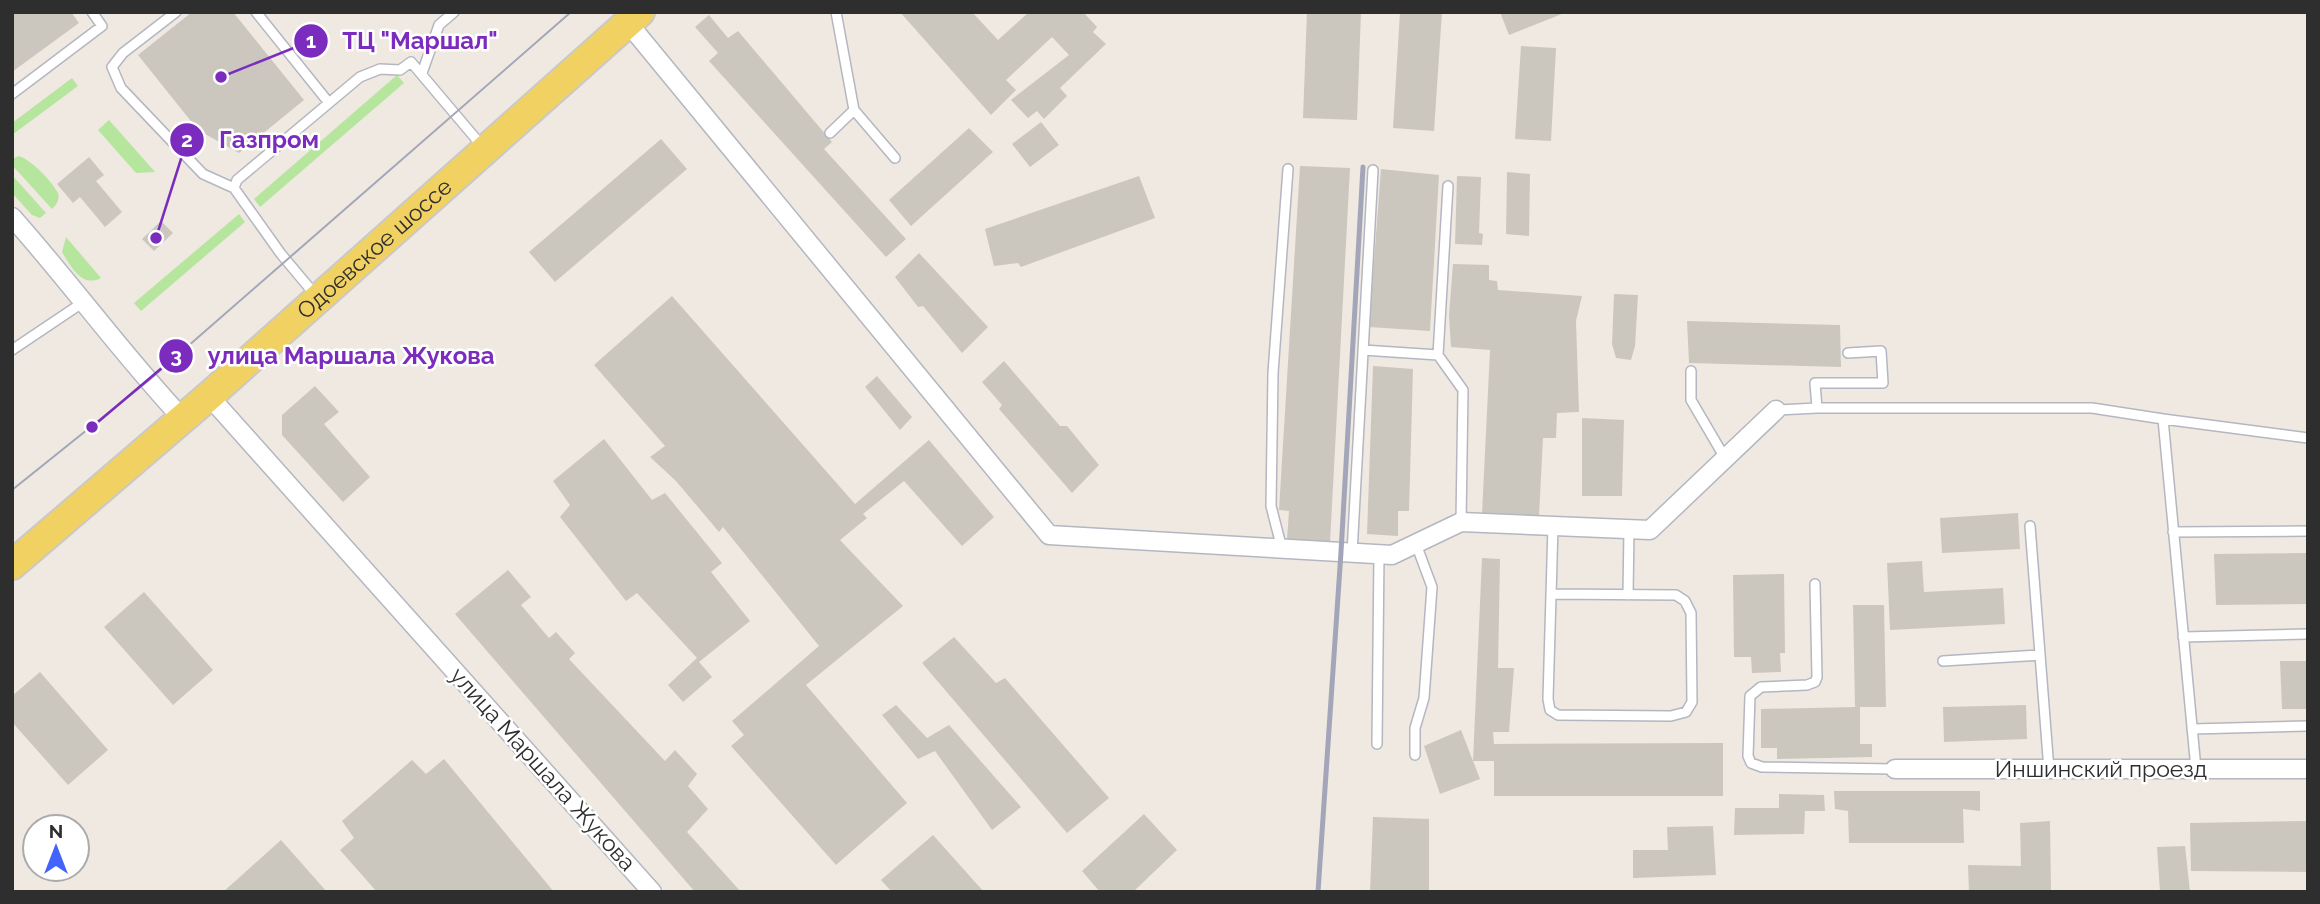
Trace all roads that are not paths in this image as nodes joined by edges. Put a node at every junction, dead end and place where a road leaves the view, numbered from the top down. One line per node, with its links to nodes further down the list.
1 (92, 12): 8 (lane)
2 (176, 12): 17 (lane)
3 (256, 12): 9 (lane)
4 (454, 12): 7 (lane)
5 (836, 12): 10 (lane)
6 (633, 16): 12 (main road, Одоевское шоссе); 40 (street)
7 (422, 73): 9 (lane); 12 (lane)
8 (12, 93)
9 (329, 103): 17 (lane)
10 (854, 110): 11 (lane); 13 (lane)
11 (830, 133)
12 (485, 150): 19 (main road, Одоевское шоссе)
13 (895, 158)
14 (1288, 169): 40 (lane)
15 (1373, 170): 22 (lane)
16 (1448, 186): 24 (lane)
17 (234, 188): 19 (lane)
18 (12, 217): 20 (street)
19 (318, 299): 26 (main road, Одоевское шоссе)
20 (85, 301): 21 (lane); 29 (street)
21 (12, 350)
22 (1363, 350): 24 (lane); 41 (lane)
23 (1848, 353): 27 (lane)
24 (1438, 355): 33 (lane)
25 (1691, 371): 32 (lane)
26 (209, 396): 29 (main road, Одоевское шоссе); 59 (street, улица Маршала Жукова)
27 (1817, 408): 28 (lane); 30 (lane)
28 (1776, 410): 32 (street)
29 (182, 418): 43 (main road, Одоевское шоссе)
30 (2163, 419): 31 (lane); 38 (lane)
31 (2308, 438)
32 (1725, 458): 36 (street)
33 (1461, 522): 34 (street); 39 (street)
34 (1553, 526): 36 (street); 45 (lane)
35 (2030, 526): 49 (lane)
36 (1629, 529): 46 (lane)
37 (2308, 531): 38 (lane)
38 (2173, 532): 48 (lane)
39 (1416, 544): 42 (street); 54 (lane)
40 (1282, 549): 41 (street)
41 (1352, 553): 42 (street)
42 (1379, 554): 53 (lane)
43 (12, 565)
44 (1815, 584): 55 (lane)
45 (1551, 594): 46 (lane); 46 (lane)
46 (1628, 595)
47 (2308, 634): 48 (lane)
48 (2183, 637): 52 (lane)
49 (2040, 654): 50 (lane); 58 (lane)
50 (1943, 661)
51 (2308, 726): 52 (lane)
52 (2192, 729): 56 (lane)
53 (1377, 744)
54 (1415, 755)
55 (1895, 769): 58 (street, Иншинский проезд)
56 (2196, 769): 57 (street, Иншинский проезд); 58 (street, Иншинский проезд)
57 (2308, 769)
58 (2049, 770)
59 (652, 892)

